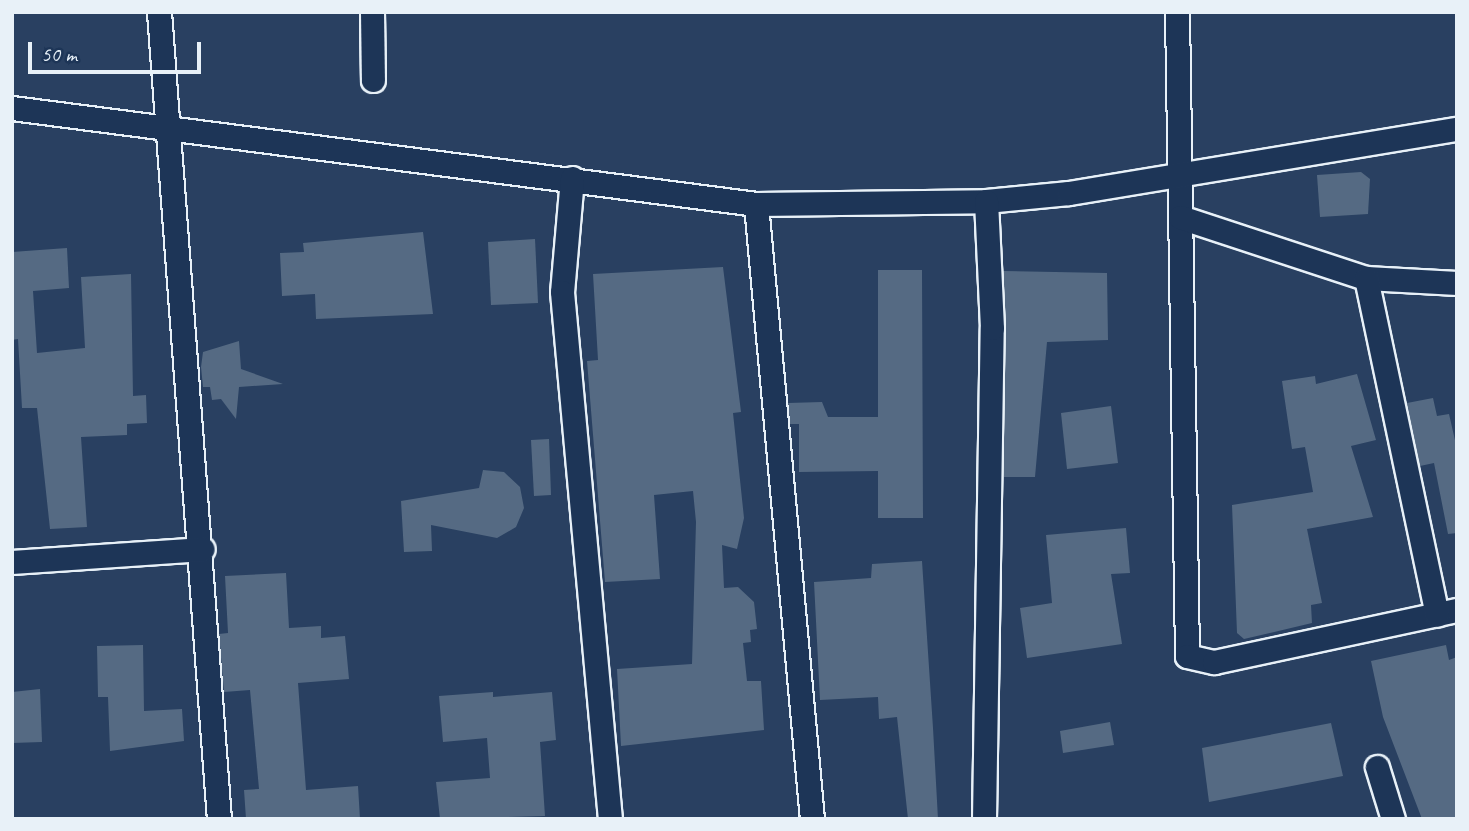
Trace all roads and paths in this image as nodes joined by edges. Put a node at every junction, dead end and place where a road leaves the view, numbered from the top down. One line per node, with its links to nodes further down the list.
1 (159, 12): 7 (street)
2 (372, 12): 4 (street)
3 (1177, 12): 8 (street)
4 (373, 80)
5 (12, 108): 7 (street)
6 (1457, 129): 8 (street)
7 (165, 130): 9 (street); 15 (street)
8 (1176, 177): 10 (street); 12 (street)
9 (572, 178): 11 (street); 20 (street)
10 (986, 201): 11 (street); 22 (street)
11 (755, 204): 21 (street)
12 (1180, 217): 13 (street); 17 (street)
13 (1366, 278): 14 (street); 17 (street)
14 (1457, 283)
15 (202, 549): 16 (street); 19 (street)
16 (12, 562)
17 (1447, 612)
18 (1377, 767): 23 (street)
19 (219, 819)
20 (610, 819)
21 (812, 819)
22 (984, 819)
23 (1393, 819)

